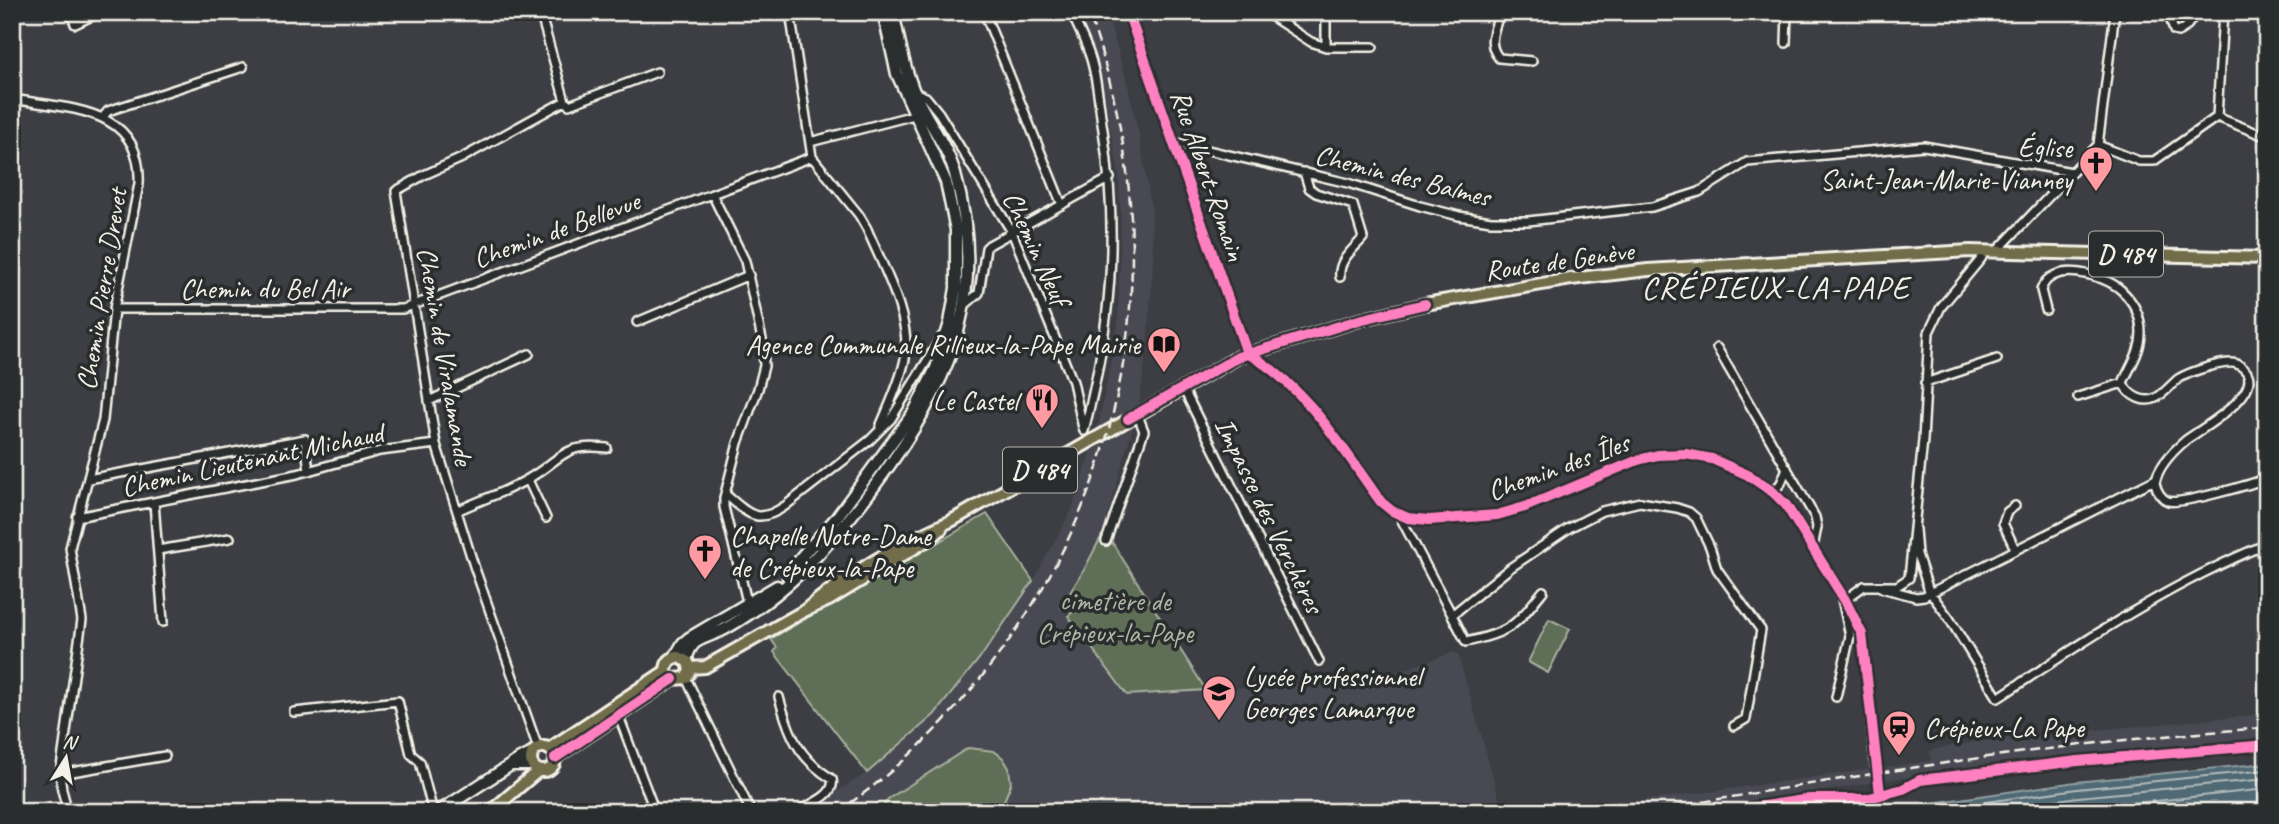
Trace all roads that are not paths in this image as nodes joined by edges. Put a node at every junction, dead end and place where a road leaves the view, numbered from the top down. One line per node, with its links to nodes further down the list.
1 (71, 12): 2 (street)
2 (100, 12)
3 (540, 12): 26 (street)
4 (790, 12): 31 (street)
5 (883, 12): 27 (main road)
6 (893, 12): 24 (main road)
7 (984, 12): 39 (street)
8 (1071, 12): 37 (street)
9 (1128, 12): 32 (street, Rue Albert-Romain)
10 (1265, 12): 19 (street)
11 (1326, 12): 19 (street)
12 (1500, 12): 21 (street)
13 (1787, 12): 18 (street)
14 (2115, 12): 33 (street)
15 (2173, 12): 16 (street)
16 (2197, 12)
17 (2223, 12): 29 (street)
18 (1786, 43)
19 (1326, 47): 20 (street)
20 (1373, 47)
21 (1532, 61)
22 (243, 67): 28 (street)
23 (657, 72): 26 (street, Chemin de Viralamande)
24 (914, 92): 27 (main road); 40 (street, Chemin Neuf)
25 (12, 99): 28 (street, Chemin Pierre Drevet)
26 (565, 101): 47 (street, Chemin de Viralamande)
27 (919, 114): 31 (street); 48 (main road); 52 (main road)
28 (103, 117): 49 (street, Chemin Pierre Drevet)
29 (2217, 117): 30 (street); 33 (street)
30 (2267, 137)
31 (810, 142): 34 (street)
32 (1174, 142): 35 (street, Chemin des Balmes); 54 (street, Rue Albert-Romain)
33 (2098, 145): 36 (street)
34 (812, 157): 38 (street, Chemin de Bellevue); 63 (street)
35 (1304, 172): 36 (street, Chemin des Balmes); 46 (street)
36 (2072, 172): 41 (street)
37 (1110, 178): 39 (street); 64 (street)
38 (712, 194): 45 (street); 47 (street, Chemin de Bellevue)
39 (1062, 205): 40 (street)
40 (1012, 233): 48 (street); 64 (street, Chemin Neuf)
41 (1990, 252): 42 (main road, Route de Genève / D 484); 54 (main road, Route de Genève / D 484); 57 (street)
42 (2074, 253): 43 (main road, Route de Genève / D 484); 44 (street)
43 (2267, 258)
44 (2073, 272): 50 (street); 58 (street)
45 (749, 275): 51 (street); 74 (street)
46 (1340, 277)
47 (415, 305): 49 (street, Chemin du Bel Air); 61 (street, Chemin de Viralamande)
48 (965, 305): 95 (main road)
49 (114, 309): 70 (street, Chemin Pierre Drevet)
50 (2046, 310)
51 (637, 322)
52 (950, 323): 63 (street); 95 (main road)
53 (1717, 348): 67 (street)
54 (1247, 353): 59 (main road, Route de Genève / D 484); 78 (street)
55 (529, 354): 61 (street)
56 (1997, 359): 57 (street)
57 (1925, 383): 81 (street)
58 (2123, 383): 60 (street); 71 (street)
59 (1183, 388): 62 (main road, Route de Genève / D 484); 98 (street, Impasse des Verchères)
60 (2078, 397)
61 (429, 401): 65 (street, Chemin de Viralamande)
62 (1138, 413): 64 (main road, Route de Genève / D 484); 83 (street)
63 (879, 429): 74 (street)
64 (1086, 436): 99 (main road, Route de Genève / D 484)
65 (436, 444): 68 (street, Chemin Lieutenant Michaud); 77 (street, Chemin de Viralamande)
66 (607, 448): 72 (street)
67 (1787, 468): 73 (street); 85 (street)
68 (309, 471): 70 (street); 75 (street, Chemin Lieutenant Michaud)
69 (2267, 478): 71 (street)
70 (88, 479): 79 (street, Chemin Pierre Drevet)
71 (2156, 479): 86 (street)
72 (528, 480): 77 (street); 80 (street)
73 (1773, 492): 78 (street, Chemin des Îles); 85 (street, Chemin des Îles)
74 (725, 494): 95 (street)
75 (154, 502): 79 (street, Chemin Lieutenant Michaud); 87 (street)
76 (2015, 506): 86 (street)
77 (457, 511): 107 (street, Chemin de Viralamande)
78 (1399, 515): 96 (street)
79 (77, 517): 109 (street, Chemin Pierre Drevet)
80 (546, 518)
81 (1915, 529): 88 (street); 89 (street)
82 (230, 538): 87 (street)
83 (1106, 541)
84 (2267, 544): 92 (street)
85 (1813, 548): 93 (street, Chemin des Îles)
86 (2014, 549): 92 (street)
87 (158, 550): 97 (street)
88 (1922, 575): 89 (street); 92 (street)
89 (1909, 578): 90 (street); 94 (street)
90 (1878, 586): 93 (street); 94 (street)
91 (1543, 591): 96 (street)
92 (1929, 591): 94 (street)
93 (1844, 597): 102 (street); 108 (street, Chemin des Îles)
94 (1916, 597)
95 (750, 609): 99 (main road)
96 (1452, 615): 105 (street)
97 (163, 622)
98 (1319, 661)
99 (684, 666): 100 (main road, Route de Genève); 100 (main road, Route de Genève); 114 (street)
100 (670, 675): 104 (main road, Route de Genève); 107 (main road, Route de Genève)
101 (779, 697): 115 (street)
102 (1836, 697)
103 (294, 712): 111 (street)
104 (618, 714): 107 (main road, Route de Genève); 113 (street)
105 (1734, 726)
106 (165, 756): 109 (street)
107 (540, 757): 111 (main road); 112 (main road)
108 (1875, 766)
109 (60, 774): 110 (street, Chemin Pierre Drevet)
110 (68, 812)
111 (435, 812)
112 (490, 812)
113 (655, 812)
114 (751, 812)
115 (797, 812)

